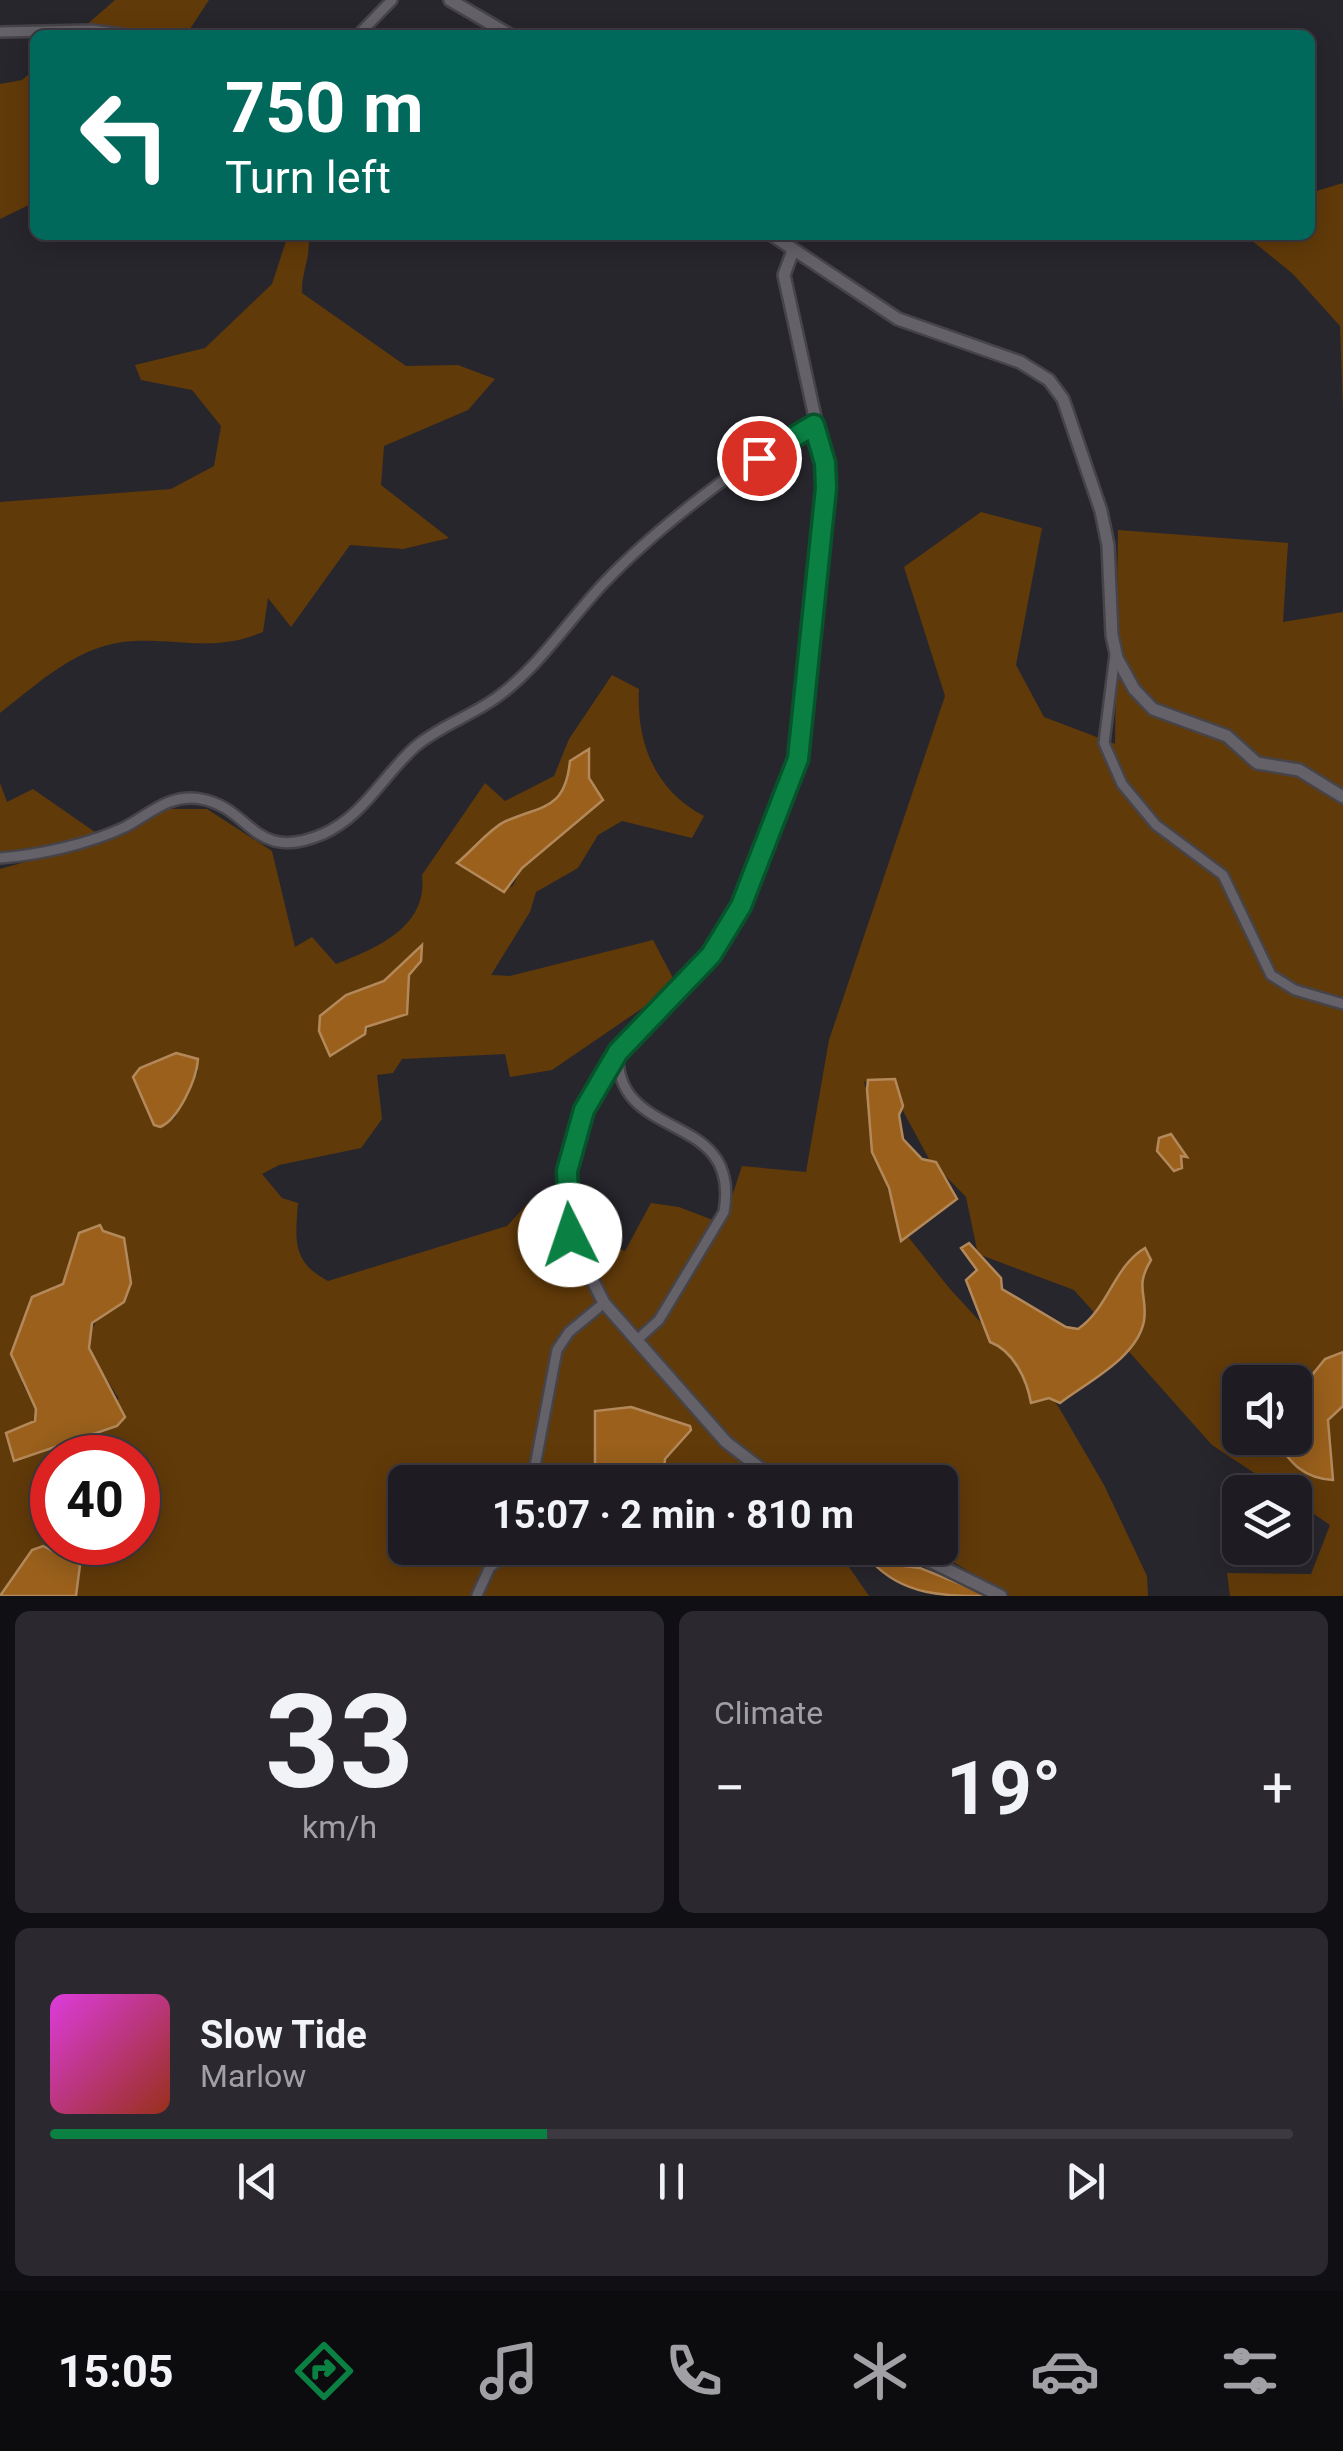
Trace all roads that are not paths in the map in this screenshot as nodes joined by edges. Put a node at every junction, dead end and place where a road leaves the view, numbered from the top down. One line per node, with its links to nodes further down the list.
1 (392, 0): 3 (street)
2 (450, 0): 4 (street)
3 (363, 30)
4 (498, 30)
5 (30, 31): 6 (street)
6 (0, 32)
7 (778, 240): 8 (street)
8 (792, 252): 9 (street); 10 (street)
9 (814, 425): 12 (street); 14 (street)
10 (1116, 653): 11 (street); 13 (street)
11 (1343, 797)
12 (0, 858)
13 (1343, 1004)
14 (618, 1052): 15 (street); 16 (street)
15 (604, 1303): 16 (street); 17 (street)
16 (638, 1339): 18 (street)
17 (535, 1465)
18 (756, 1465)
19 (493, 1565): 21 (street)
20 (937, 1565): 22 (street)
21 (477, 1595)
22 (1001, 1596)

